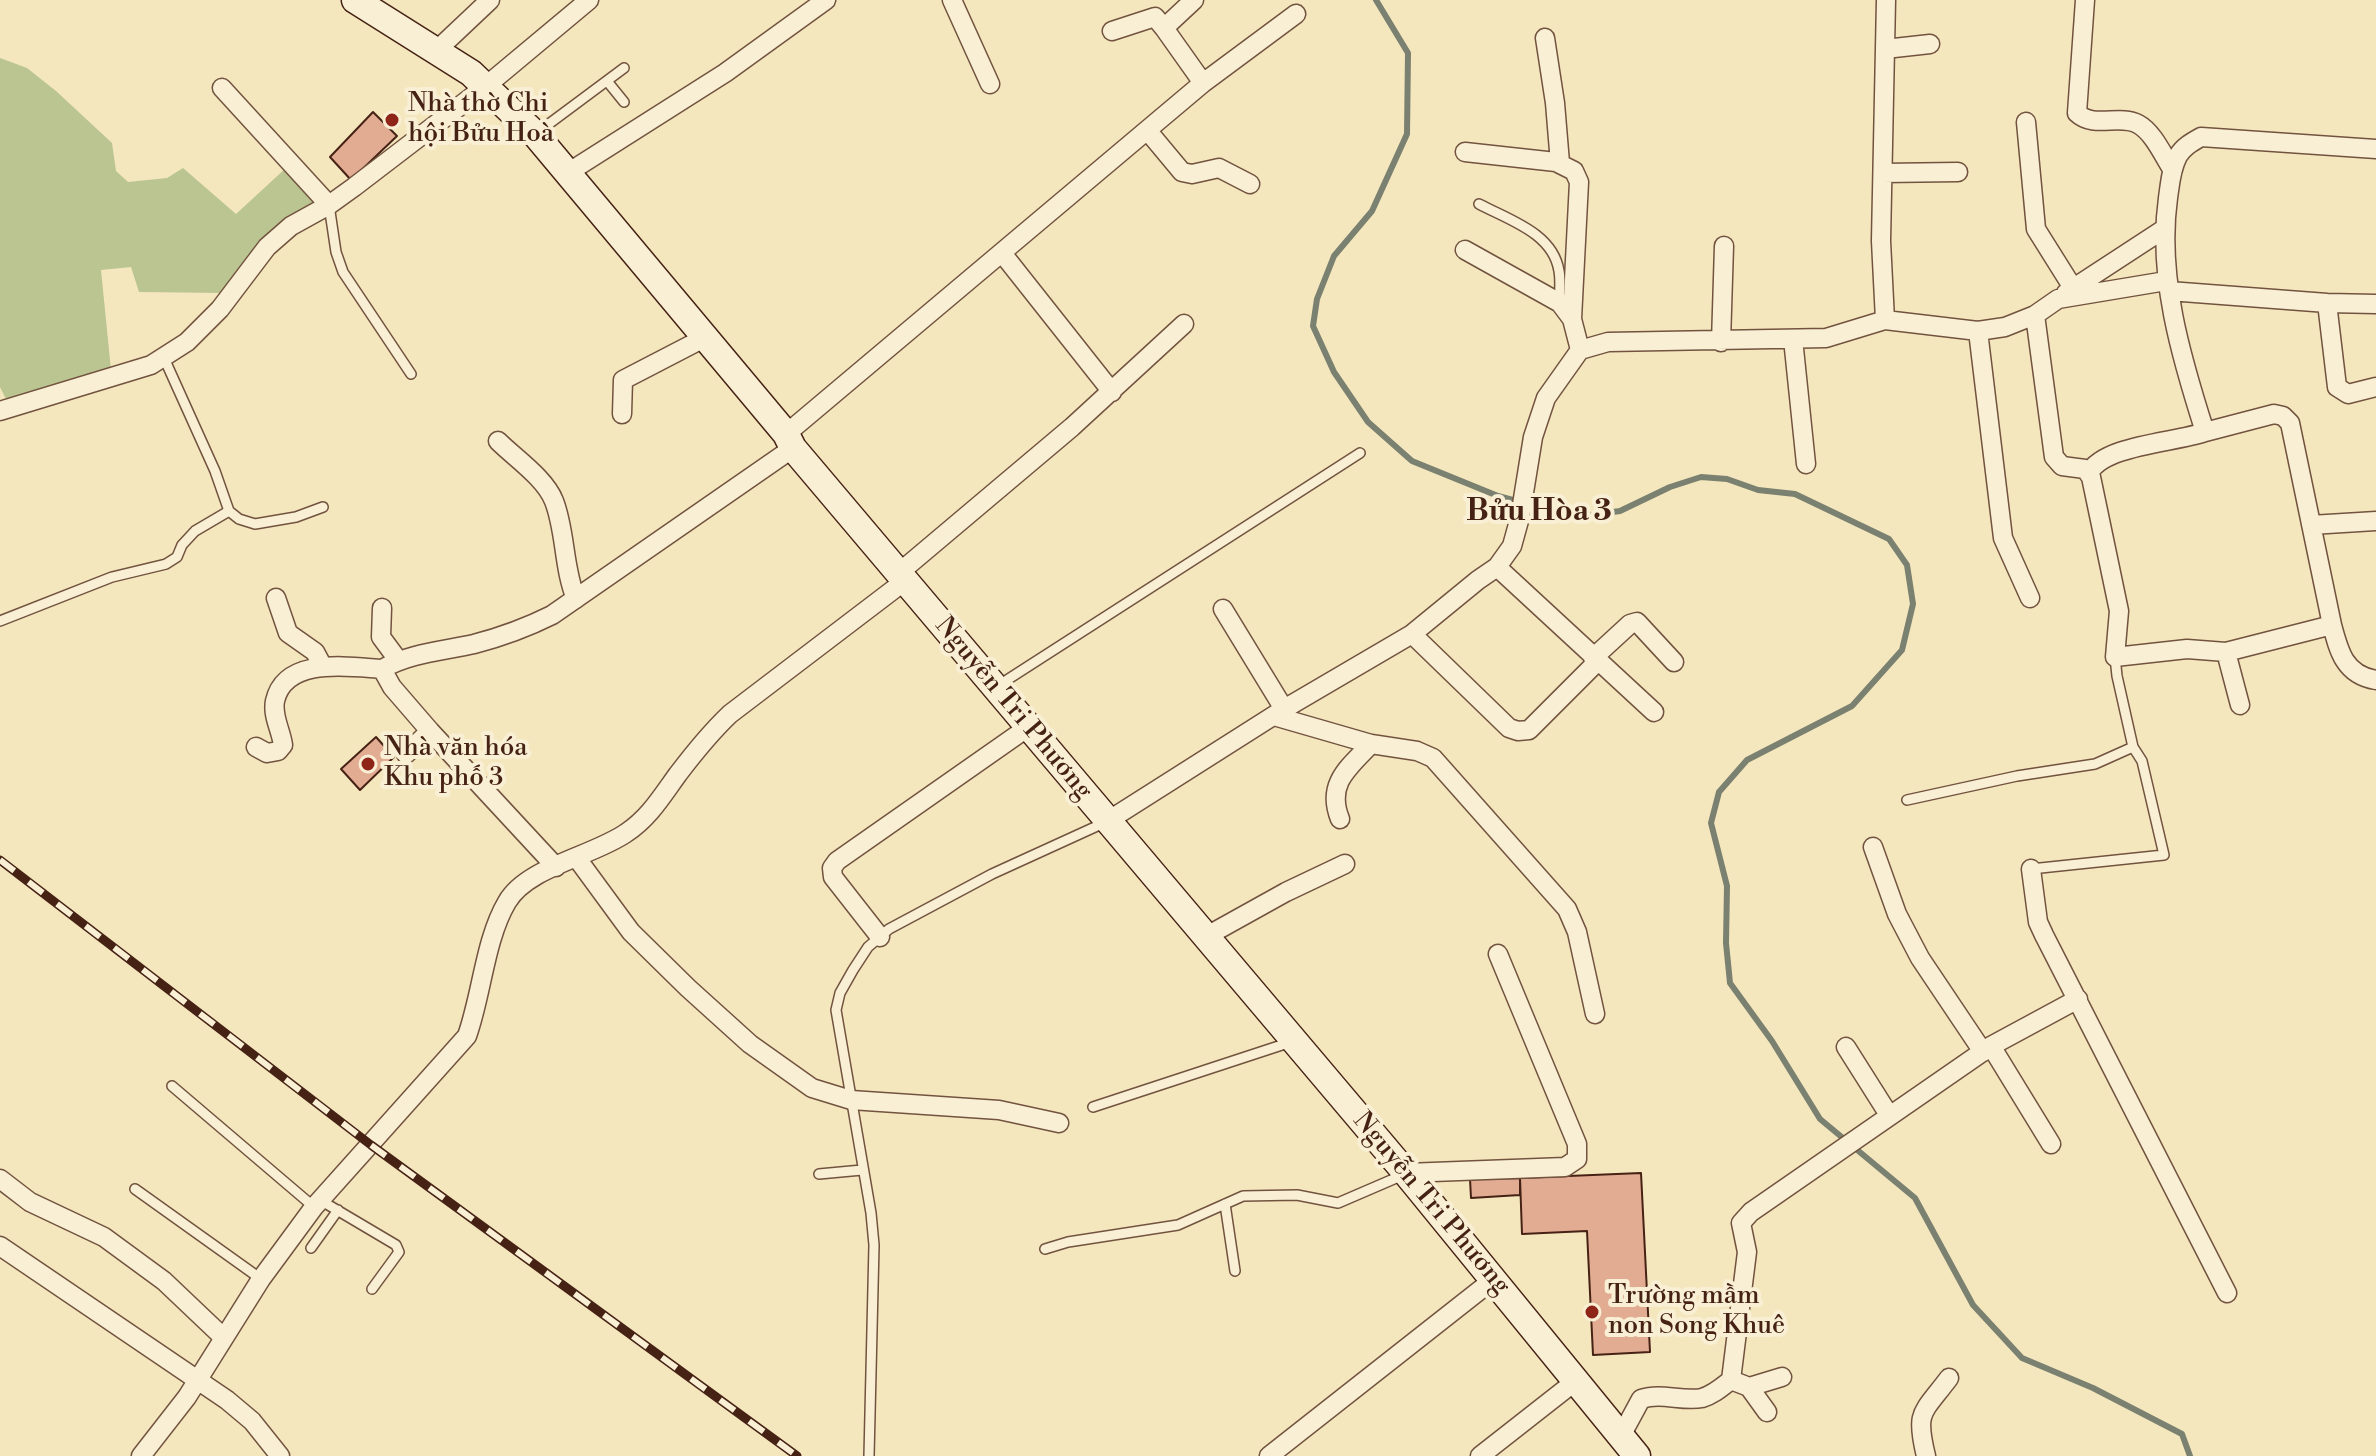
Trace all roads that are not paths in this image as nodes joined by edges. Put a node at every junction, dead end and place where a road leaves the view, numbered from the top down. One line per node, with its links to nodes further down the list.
1 (490, 0): 15 (street)
2 (589, 0): 20 (street)
3 (826, 0): 30 (street)
4 (952, 0): 19 (street)
5 (1194, 0): 10 (street)
6 (1886, 0): 14 (street)
7 (2085, 0): 29 (street)
8 (374, 5): 15 (main road, Nguyễn Tri Phương)
9 (1296, 14): 18 (street)
10 (1164, 28): 11 (street); 18 (street)
11 (1112, 31)
12 (1545, 38): 28 (street)
13 (1930, 44): 14 (street)
14 (1885, 49): 32 (street)
15 (436, 51): 20 (main road, Nguyễn Tri Phương)
16 (624, 68): 17 (lane)
17 (607, 81): 22 (lane); 25 (lane)
18 (1203, 83): 24 (street)
19 (990, 84)
20 (486, 86): 25 (main road, Nguyễn Tri Phương); 35 (street)
21 (222, 88): 35 (street)
22 (624, 102)
23 (2026, 122): 41 (street)
24 (1147, 130): 33 (street); 39 (street)
25 (535, 134): 30 (main road, Nguyễn Tri Phương)
26 (2376, 149): 29 (street)
27 (1465, 152): 28 (street)
28 (1560, 163): 47 (street)
29 (2172, 169): 36 (street)
30 (569, 172): 51 (main road, Nguyễn Tri Phương)
31 (1958, 172): 32 (street)
32 (1883, 173): 48 (street)
33 (1250, 184)
34 (1479, 204): 43 (lane)
35 (329, 205): 55 (street); 56 (lane)
36 (2164, 229): 40 (street); 41 (street)
37 (1724, 246): 53 (street)
38 (1465, 250): 43 (street)
39 (1002, 253): 58 (street); 63 (street)
40 (2168, 286): 42 (street); 44 (street); 61 (street)
41 (2073, 288): 42 (street)
42 (2058, 299): 46 (street)
43 (1560, 303): 47 (street)
44 (2327, 303): 45 (street); 57 (street)
45 (2376, 304)
46 (2035, 315): 50 (street); 66 (street)
47 (1572, 319): 54 (street)
48 (1885, 320): 50 (street); 52 (street)
49 (1184, 324): 58 (street)
50 (1978, 331): 74 (street)
51 (706, 337): 60 (street); 63 (main road, Nguyễn Tri Phương)
52 (1793, 339): 53 (street); 65 (street)
53 (1721, 342): 54 (street)
54 (1580, 350): 71 (street)
55 (164, 358): 59 (street); 68 (lane)
56 (411, 374)
57 (2376, 387)
58 (1112, 392): 72 (street)
59 (0, 411)
60 (622, 414)
61 (2205, 432): 66 (street); 70 (street)
62 (498, 441): 75 (street)
63 (790, 441): 72 (main road, Nguyễn Tri Phương); 75 (street)
64 (1360, 453): 88 (lane)
65 (1806, 464)
66 (2089, 473): 82 (street)
67 (323, 507): 68 (lane)
68 (229, 511): 78 (lane)
69 (2376, 521): 70 (street)
70 (2311, 525): 79 (street)
71 (1497, 567): 80 (street); 83 (street)
72 (903, 576): 88 (main road, Nguyễn Tri Phương); 102 (street)
73 (276, 598): 86 (street)
74 (2030, 598)
75 (576, 599): 85 (street)
76 (382, 608): 85 (street)
77 (1223, 609): 91 (street)
78 (0, 621)
79 (2332, 625): 81 (street); 87 (street)
80 (1412, 634): 83 (street); 91 (street)
81 (2226, 652): 82 (street); 89 (street)
82 (2115, 657): 96 (lane)
83 (1595, 660): 84 (street); 90 (street)
84 (1674, 662)
85 (390, 664): 86 (street); 93 (street)
86 (323, 667): 95 (street)
87 (2376, 680)
88 (995, 688): 92 (main road, Nguyễn Tri Phương)
89 (2240, 705)
90 (1654, 712)
91 (1279, 713): 94 (street); 100 (street)
92 (1027, 728): 100 (main road, Nguyễn Tri Phương); 106 (street)
93 (430, 731): 97 (street); 104 (street)
94 (1371, 744): 99 (street); 110 (street)
95 (256, 747)
96 (2133, 747): 98 (lane); 105 (lane)
97 (406, 754)
98 (1907, 800)
99 (1340, 819)
100 (1106, 822): 106 (lane); 107 (main road, Nguyễn Tri Phương)
101 (1873, 847): 113 (street)
102 (576, 857): 104 (street); 115 (street)
103 (1345, 864): 107 (street)
104 (556, 867): 125 (street)
105 (2031, 869): 109 (street)
106 (880, 937): 115 (lane)
107 (1205, 937): 111 (main road, Nguyễn Tri Phương)
108 (1498, 954): 121 (street)
109 (2078, 999): 113 (street); 135 (street)
110 (1595, 1014)
111 (1294, 1041): 116 (lane); 121 (main road, Nguyễn Tri Phương)
112 (1846, 1047): 117 (street)
113 (1987, 1049): 117 (street); 119 (street)
114 (172, 1086): 125 (lane)
115 (851, 1100): 118 (street); 120 (lane)
116 (1093, 1107)
117 (1889, 1115): 140 (street)
118 (1059, 1123)
119 (2051, 1144)
120 (862, 1170): 122 (lane); 147 (lane)
121 (1406, 1173): 126 (lane); 133 (main road, Nguyễn Tri Phương)
122 (819, 1174)
123 (0, 1179): 136 (street)
124 (135, 1189): 132 (lane)
125 (317, 1203): 127 (lane); 132 (street)
126 (1225, 1204): 130 (lane); 131 (lane)
127 (338, 1210): 129 (lane); 134 (lane)
128 (0, 1246): 141 (street)
129 (311, 1248)
130 (1045, 1249)
131 (1235, 1271)
132 (261, 1279): 136 (street)
133 (1494, 1279): 139 (main road, Nguyễn Tri Phương); 148 (street)
134 (372, 1289)
135 (2227, 1293)
136 (224, 1338): 141 (street)
137 (1782, 1377): 142 (street)
138 (1949, 1378): 150 (street)
139 (1577, 1380): 144 (main road, Nguyễn Tri Phương); 149 (street)
140 (1731, 1380): 142 (street); 144 (street)
141 (197, 1382): 145 (street); 146 (street)
142 (1749, 1387): 143 (street)
143 (1767, 1412)
144 (1632, 1451)
145 (141, 1456)
146 (280, 1456)
147 (869, 1456)
148 (1269, 1456)
149 (1480, 1456)
150 (1926, 1456)

